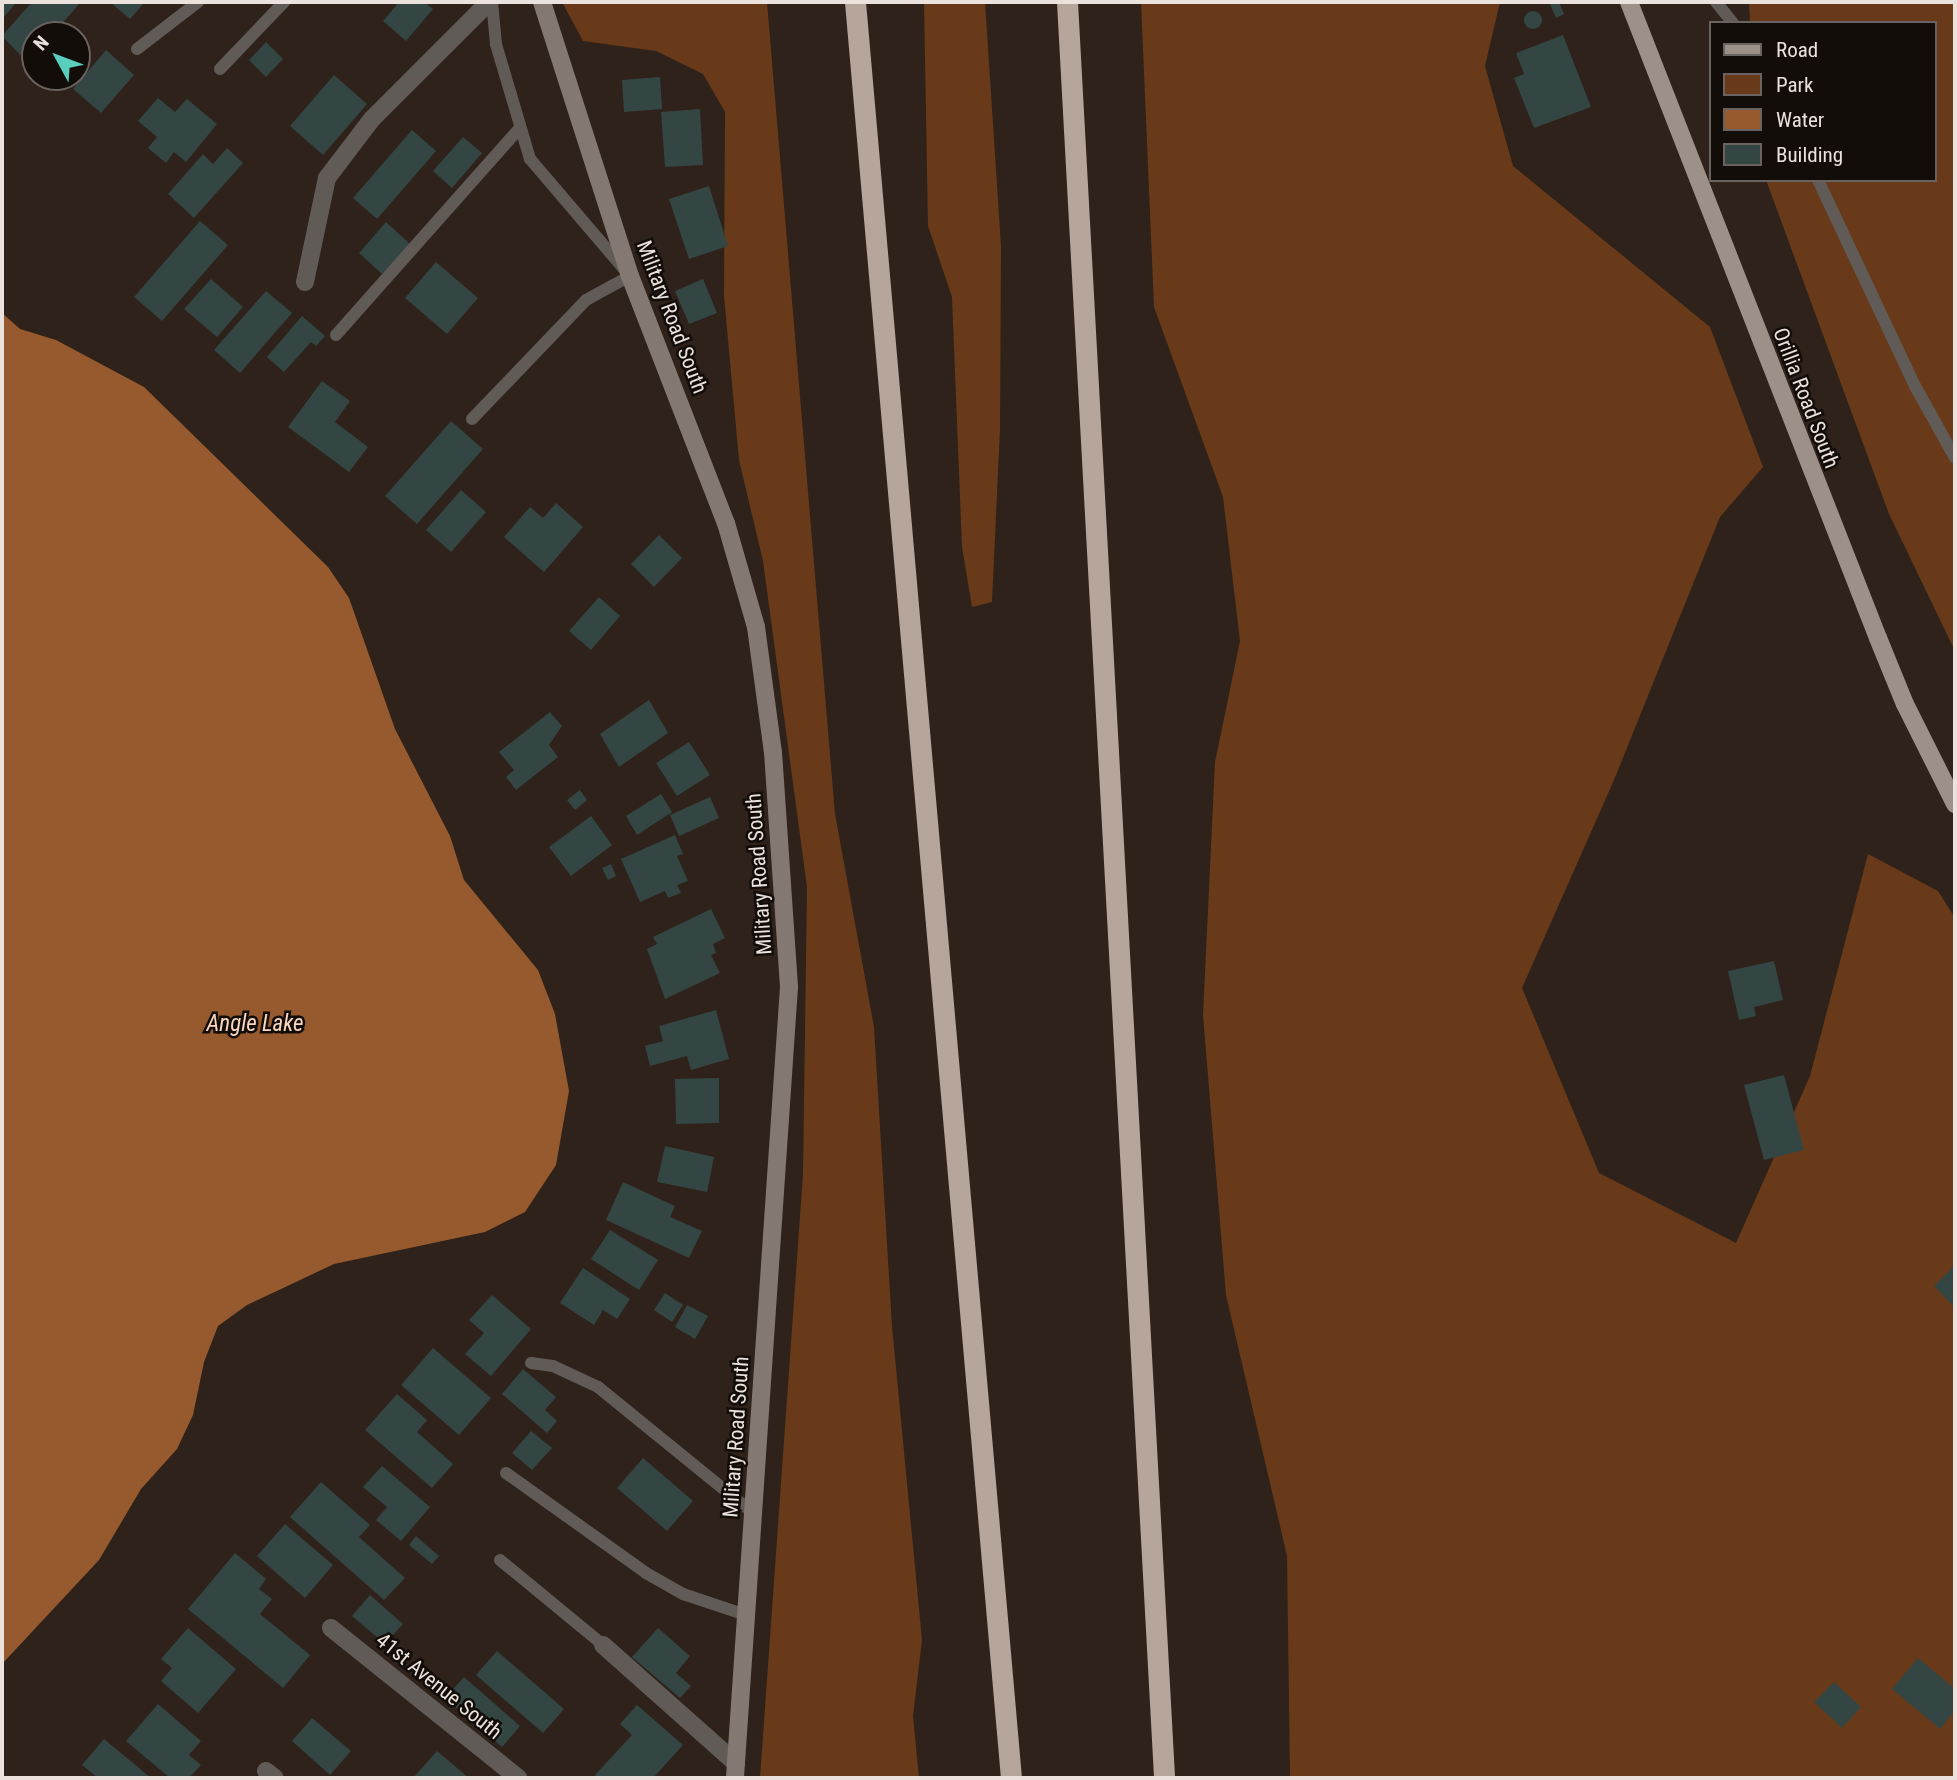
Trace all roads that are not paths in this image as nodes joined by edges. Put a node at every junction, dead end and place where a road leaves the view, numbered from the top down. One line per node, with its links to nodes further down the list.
1 (198, 2): 10 (lane)
2 (284, 2): 11 (lane)
3 (491, 2): 12 (lane); 15 (street)
4 (542, 2): 14 (main road, Military Road South)
5 (855, 2): 29 (highway)
6 (1067, 2): 30 (highway)
7 (1629, 2): 19 (main road, Orillia Road South)
8 (1716, 2): 9 (lane)
9 (1731, 21)
10 (138, 49)
11 (220, 69)
12 (520, 128): 14 (lane); 16 (lane)
13 (1819, 182): 18 (lane)
14 (630, 276): 17 (lane); 22 (main road, Military Road South)
15 (305, 282)
16 (336, 335)
17 (472, 419)
18 (1955, 458)
19 (1955, 804)
20 (531, 1363): 22 (lane)
21 (506, 1473): 24 (lane)
22 (753, 1513): 24 (main road, Military Road South)
23 (500, 1560): 26 (lane)
24 (746, 1615): 27 (main road, Military Road South)
25 (331, 1628): 28 (street, 41st Avenue South)
26 (603, 1645): 27 (street)
27 (735, 1771)
28 (518, 1778)
29 (1011, 1778)
30 (1164, 1778)

